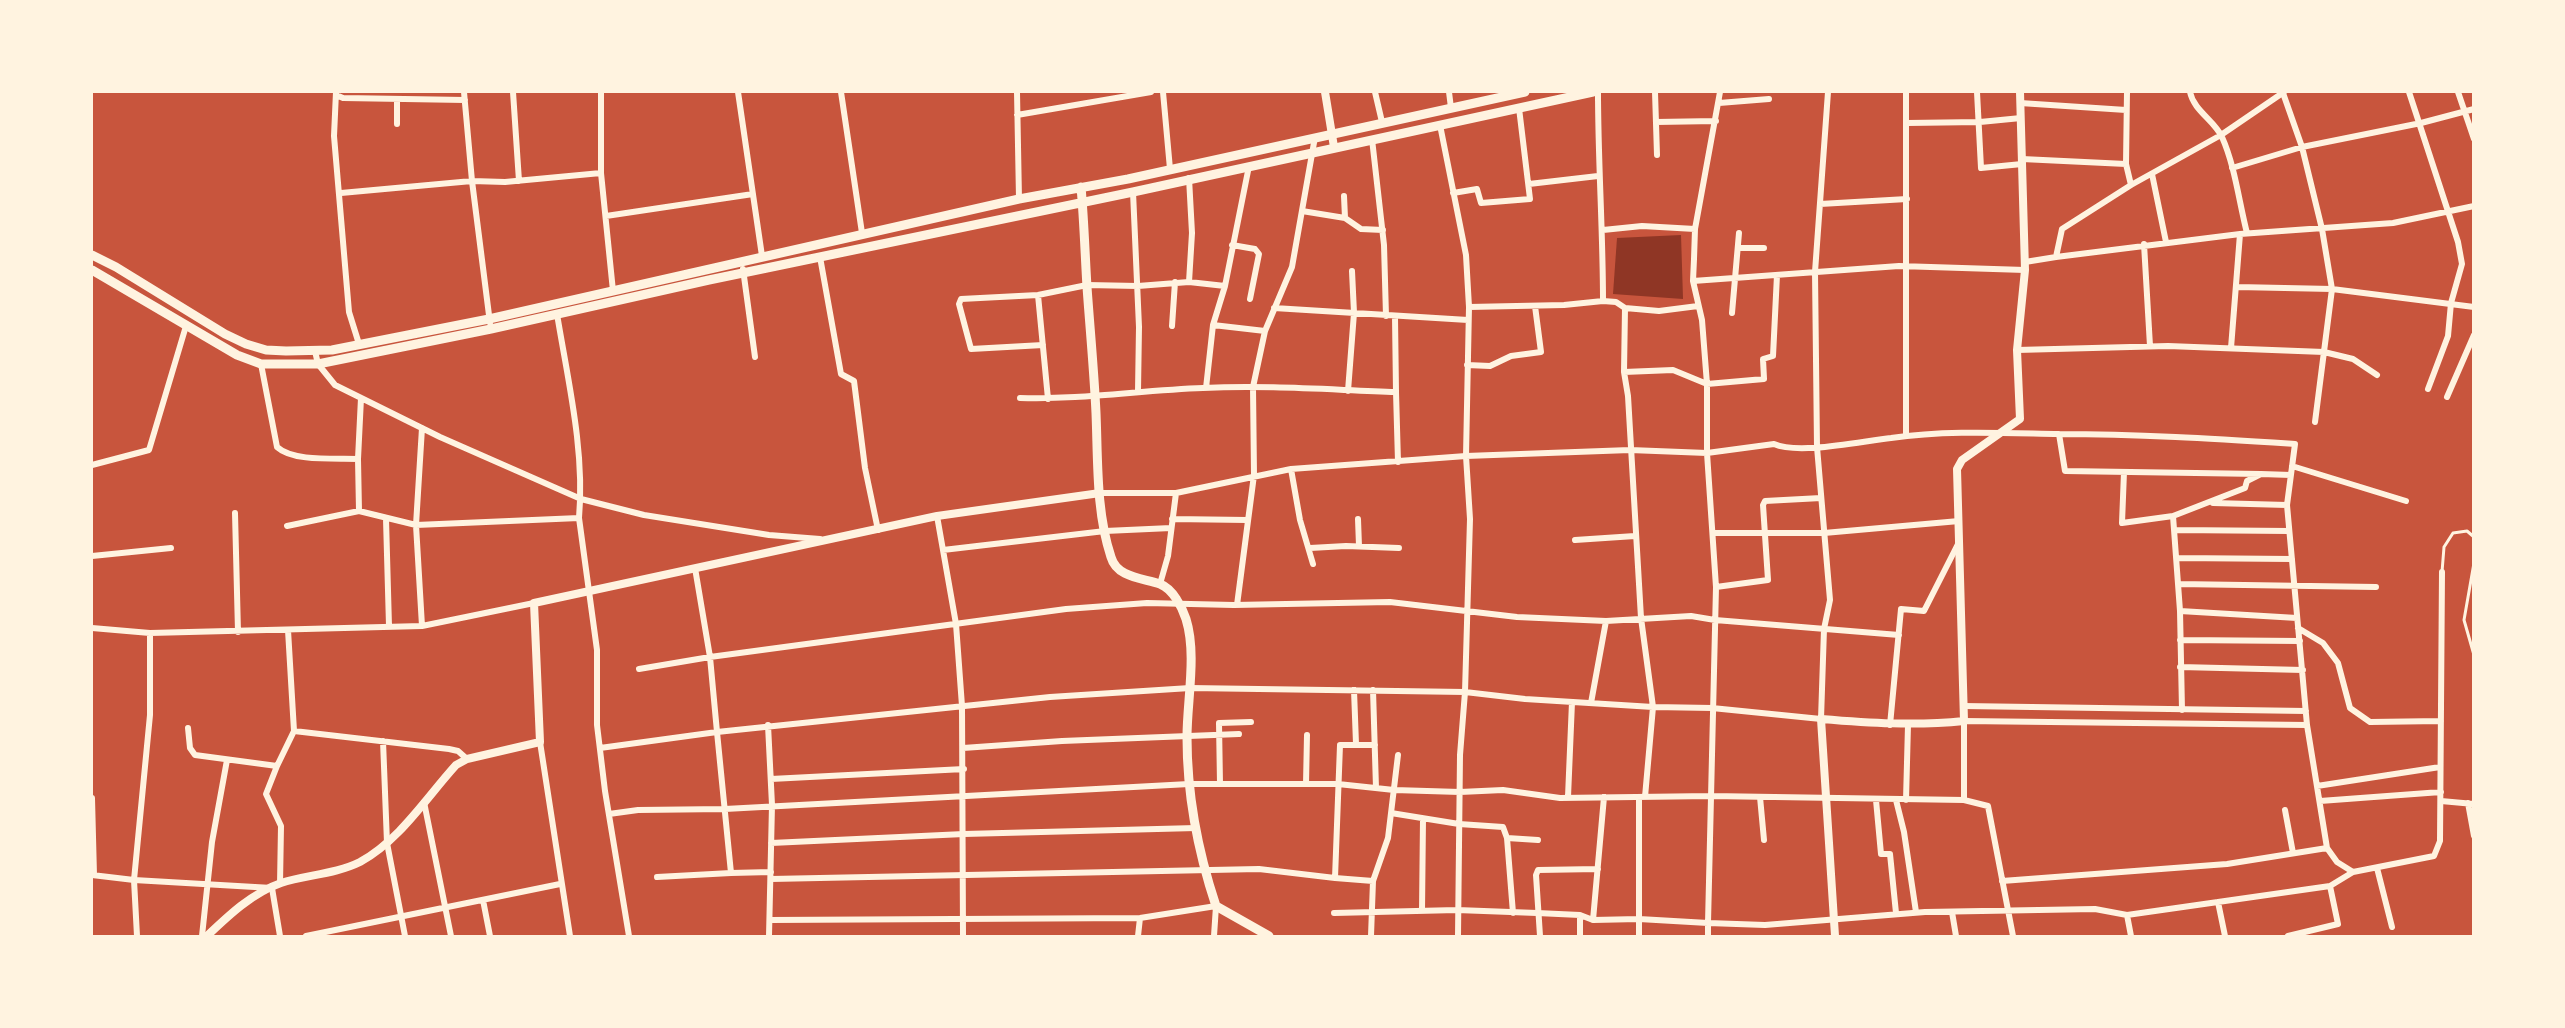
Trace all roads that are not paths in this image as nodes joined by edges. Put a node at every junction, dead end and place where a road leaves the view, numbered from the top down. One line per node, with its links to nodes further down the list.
1 (464, 92): 27 (street)
2 (513, 92): 65 (street)
3 (601, 92): 60 (street)
4 (738, 92): 72 (street)
5 (841, 92): 87 (street)
6 (1017, 92): 36 (street)
7 (1151, 92): 36 (street)
8 (1162, 92): 59 (street)
9 (1325, 92): 46 (main road)
10 (1375, 92): 39 (street)
11 (1449, 92): 31 (street)
12 (1525, 92): 31 (main road)
13 (1596, 92): 32 (main road); 62 (street)
14 (1655, 92): 40 (street)
15 (1720, 92): 29 (street)
16 (1828, 92): 77 (street)
17 (1906, 92): 42 (street)
18 (1977, 92): 41 (street)
19 (2020, 92): 30 (street)
20 (2127, 92): 34 (street)
21 (2190, 92): 47 (street)
22 (2283, 92): 47 (street); 52 (street)
23 (2409, 92): 43 (street)
24 (2458, 92): 35 (street)
25 (336, 93): 28 (street); 70 (street)
26 (1769, 99): 29 (street)
27 (465, 100): 28 (street); 64 (street)
28 (397, 101): 44 (street)
29 (1719, 103): 38 (street)
30 (2020, 103): 34 (street); 37 (street)
31 (1451, 108): 39 (main road)
32 (1519, 108): 45 (main road); 66 (street)
33 (2474, 109): 35 (street)
34 (2126, 110): 56 (street)
35 (2464, 111): 43 (street); 50 (street)
36 (1017, 115): 74 (street)
37 (2021, 118): 41 (street); 55 (street)
38 (1716, 121): 40 (street); 83 (street)
39 (1382, 122): 46 (main road)
40 (1656, 122): 54 (street)
41 (1980, 122): 42 (street); 55 (street)
42 (1907, 123): 75 (street)
43 (2421, 123): 52 (street); 80 (street)
44 (397, 124)
45 (1440, 125): 49 (main road); 71 (street)
46 (1331, 133): 48 (main road); 51 (main road)
47 (2221, 135): 58 (street); 61 (street)
48 (1316, 136): 53 (street); 59 (main road)
49 (1372, 139): 51 (main road); 85 (street)
50 (2474, 139)
51 (1334, 147): 53 (main road)
52 (2301, 147): 58 (street); 84 (street)
53 (1314, 151): 57 (main road); 79 (street)
54 (1657, 155)
55 (2022, 161): 56 (street); 101 (street)
56 (2126, 164): 67 (street)
57 (1249, 166): 63 (main road); 92 (street)
58 (2232, 168): 89 (street)
59 (1170, 169): 68 (main road)
60 (601, 173): 65 (street); 81 (street)
61 (2152, 174): 67 (street); 90 (street)
62 (1598, 176): 66 (street); 86 (street)
63 (1189, 178): 69 (main road); 110 (street)
64 (472, 181): 65 (street); 70 (street); 132 (street)
65 (519, 181)
66 (1528, 184): 71 (street)
67 (2131, 185): 97 (street)
68 (1081, 187): 74 (main road); 76 (main road)
69 (1133, 192): 76 (main road); 112 (street)
70 (341, 193): 140 (street)
71 (1453, 193): 123 (street)
72 (753, 194): 81 (street); 96 (street)
73 (1344, 196): 82 (street)
74 (1019, 199): 87 (main road)
75 (1907, 199): 77 (street); 100 (street)
76 (1082, 203): 98 (main road); 111 (main road)
77 (1820, 204): 105 (street)
78 (2474, 206): 80 (street)
79 (1302, 211): 82 (street); 125 (street)
80 (2447, 213): 84 (street); 120 (street)
81 (606, 216): 116 (street)
82 (1345, 218): 85 (street)
83 (1695, 229): 86 (street); 108 (street)
84 (2322, 229): 89 (street); 115 (street)
85 (1383, 230): 130 (street)
86 (1603, 230): 119 (street)
87 (862, 233): 96 (main road)
88 (1739, 233): 93 (street)
89 (2243, 233): 90 (street); 114 (street)
90 (2166, 242): 91 (street)
91 (2144, 244): 97 (street); 142 (street)
92 (1232, 245): 113 (street); 118 (street)
93 (1738, 248): 94 (street); 107 (street)
94 (1764, 248)
95 (92, 255): 145 (main road)
96 (762, 256): 99 (main road)
97 (2056, 256): 101 (street)
98 (820, 257): 104 (main road); 203 (street)
99 (741, 260): 104 (street); 116 (main road)
100 (1907, 266): 101 (street); 105 (street); 169 (street)
101 (2025, 266): 144 (street)
102 (92, 270): 135 (main road)
103 (1352, 271): 127 (street)
104 (744, 272): 129 (main road); 147 (street)
105 (1815, 272): 106 (street); 170 (street)
106 (1777, 275): 107 (street); 153 (street)
107 (1735, 278): 108 (street); 128 (street)
108 (1693, 281): 122 (street)
109 (1175, 282): 110 (street); 112 (street); 136 (street)
110 (1189, 282): 113 (street)
111 (1087, 285): 112 (street); 117 (street); 160 (main road)
112 (1138, 286): 157 (street)
113 (1225, 286): 134 (street)
114 (2238, 287): 115 (street); 143 (street)
115 (2332, 290): 120 (street); 146 (street)
116 (613, 291): 132 (main road)
117 (1038, 295): 141 (street); 141 (street)
118 (1250, 299)
119 (1603, 301): 121 (street); 126 (street)
120 (2451, 303): 124 (street); 156 (street)
121 (1535, 306): 123 (street); 150 (street)
122 (1698, 306): 126 (street); 153 (street)
123 (1469, 307): 133 (street)
124 (2474, 307)
125 (1274, 308): 127 (street); 138 (street)
126 (1625, 308): 151 (street)
127 (1354, 313): 130 (street); 158 (street)
128 (1732, 313)
129 (557, 314): 137 (main road); 186 (street)
130 (1386, 316): 131 (street)
131 (1395, 317): 133 (street); 159 (street)
132 (489, 318): 137 (street); 140 (main road)
133 (1468, 320): 150 (street)
134 (1213, 325): 138 (street); 155 (street)
135 (186, 326): 148 (main road); 176 (street)
136 (1172, 326)
137 (491, 329): 149 (main road)
138 (1265, 332): 154 (street)
139 (2474, 335): 161 (street)
140 (358, 344): 145 (main road)
141 (1043, 345): 164 (street)
142 (2150, 346): 143 (street); 144 (street)
143 (2231, 348): 146 (street)
144 (2017, 350): 167 (street)
145 (315, 351): 149 (street)
146 (2324, 352): 152 (street); 165 (street)
147 (755, 357)
148 (261, 364): 149 (main road); 174 (street)
149 (318, 364): 162 (street)
150 (1467, 365): 173 (street)
151 (1624, 372): 153 (street); 171 (street)
152 (2377, 375)
153 (1707, 384): 172 (street)
154 (1253, 387): 155 (street); 158 (street); 181 (street)
155 (1206, 388): 157 (street)
156 (2428, 389)
157 (1138, 391): 160 (street)
158 (1348, 391): 159 (street)
159 (1396, 392): 175 (street)
160 (1095, 396): 164 (street); 183 (main road)
161 (2447, 397)
162 (361, 398): 166 (street); 174 (street)
163 (1020, 398): 164 (street)
164 (1048, 399)
165 (2315, 422)
166 (422, 428): 186 (street); 200 (street)
167 (2000, 432): 168 (street); 169 (street); 199 (street)
168 (2059, 434): 177 (street); 179 (street)
169 (1905, 436): 170 (street)
170 (1817, 447): 172 (street); 185 (street)
171 (1630, 450): 172 (street); 173 (street); 210 (street)
172 (1707, 453): 208 (street)
173 (1466, 456): 175 (street); 236 (street)
174 (358, 459): 190 (street)
175 (1398, 462): 178 (street)
176 (92, 465)
177 (2292, 466): 182 (street); 187 (street)
178 (1292, 469): 181 (street); 217 (street)
179 (2124, 472): 180 (street); 193 (street)
180 (2261, 474): 182 (street); 188 (street)
181 (1254, 475): 184 (street); 198 (street)
182 (2291, 475): 189 (street)
183 (1100, 493): 184 (street); 192 (street); 205 (main road)
184 (1176, 494): 196 (street)
185 (1821, 498): 207 (street); 209 (street)
186 (581, 499): 194 (street); 212 (street)
187 (2406, 501)
188 (2211, 503): 189 (street); 193 (street)
189 (2287, 505): 206 (street)
190 (359, 511): 195 (street); 201 (street)
191 (235, 513): 249 (street)
192 (937, 516): 203 (street); 219 (street)
193 (2173, 516): 204 (street)
194 (579, 518): 200 (street); 232 (street)
195 (386, 519): 200 (street); 244 (street)
196 (1172, 519): 198 (street); 202 (street)
197 (1358, 519): 215 (street)
198 (1247, 520): 235 (street)
199 (1959, 521): 207 (street); 214 (street)
200 (416, 525): 243 (street)
201 (287, 526)
202 (1171, 528): 205 (street); 227 (street)
203 (878, 530): 212 (street)
204 (2175, 530): 206 (street); 221 (street)
205 (1104, 531): 219 (street); 227 (main road)
206 (2289, 531): 222 (street)
207 (1824, 532): 209 (street); 247 (street)
208 (1713, 533): 209 (street); 230 (street)
209 (1764, 533): 230 (street)
210 (1635, 536): 213 (street); 238 (street)
211 (2474, 537): 226 (lane)
212 (822, 539): 225 (street)
213 (1575, 540)
214 (1959, 542): 251 (street); 265 (street)
215 (1359, 546): 217 (street); 218 (street)
216 (171, 548): 220 (street)
217 (1310, 548): 224 (street)
218 (1399, 548)
219 (943, 550): 242 (street)
220 (92, 556)
221 (2177, 558): 222 (street); 228 (street)
222 (2292, 559): 229 (street)
223 (2474, 563): 254 (lane)
224 (1313, 564)
225 (695, 568): 232 (street); 255 (street)
226 (2442, 572): 275 (street)
227 (1160, 584): 234 (main road)
228 (2178, 584): 229 (street); 237 (street)
229 (2294, 585): 231 (street); 239 (street)
230 (1716, 587): 240 (street)
231 (2376, 587)
232 (589, 591): 233 (street); 292 (street)
233 (534, 603): 243 (street); 289 (street)
234 (1180, 604): 235 (street); 242 (street); 259 (main road)
235 (1237, 605): 236 (street)
236 (1468, 611): 241 (street); 262 (street)
237 (2180, 611): 239 (street); 252 (street)
238 (1641, 618): 240 (street); 241 (street); 267 (street)
239 (2297, 618): 246 (street)
240 (1715, 620): 247 (street); 268 (street)
241 (1606, 621): 264 (street)
242 (956, 624): 255 (street); 266 (street)
243 (422, 626): 244 (street)
244 (389, 627): 248 (street)
245 (92, 628): 250 (street)
246 (2298, 628): 253 (street); 275 (street)
247 (1824, 629): 251 (street); 272 (street)
248 (288, 630): 249 (street); 282 (street)
249 (238, 632): 250 (street)
250 (150, 633): 353 (street)
251 (1899, 635): 279 (street)
252 (2180, 640): 253 (street); 256 (street)
253 (2300, 641): 258 (street)
254 (2474, 655)
255 (710, 657): 257 (street); 283 (street)
256 (2180, 668): 258 (street); 270 (street)
257 (639, 669)
258 (2302, 670): 271 (street)
259 (1190, 688): 260 (street); 266 (street); 285 (main road)
260 (1354, 690): 261 (street); 290 (street)
261 (1373, 690): 262 (street); 291 (street)
262 (1465, 692): 263 (street); 308 (street)
263 (1572, 702): 264 (street); 312 (street)
264 (1591, 703): 267 (street)
265 (1963, 705): 269 (street); 273 (street)
266 (962, 706): 278 (street); 293 (street)
267 (1653, 707): 268 (street); 314 (street)
268 (1712, 708): 272 (street); 311 (street)
269 (2096, 708): 270 (street); 274 (street)
270 (2182, 710): 271 (street)
271 (2306, 711): 280 (street)
272 (1821, 719): 279 (street); 317 (street)
273 (1964, 721): 274 (street); 277 (street); 321 (street)
274 (2096, 721): 280 (street)
275 (2441, 721): 298 (street)
276 (1251, 722): 287 (street)
277 (1908, 724): 279 (street); 320 (street)
278 (768, 725): 283 (street); 300 (street)
279 (1890, 725)
280 (2307, 725): 305 (street)
281 (188, 728): 296 (street)
282 (294, 731): 288 (street); 297 (street)
283 (717, 732): 292 (street); 327 (street)
284 (1239, 734): 287 (street)
285 (1187, 735): 287 (street); 293 (street); 301 (main road)
286 (1307, 735): 303 (street)
287 (1219, 736): 302 (street)
288 (383, 741): 295 (street); 339 (street)
289 (540, 742): 295 (street); 357 (street)
290 (1356, 744): 291 (street); 304 (street)
291 (1375, 745): 306 (street)
292 (600, 748): 330 (street)
293 (963, 748): 299 (street)
294 (1398, 755): 307 (street)
295 (466, 759): 324 (street)
296 (227, 760): 297 (street); 358 (street)
297 (277, 766): 356 (street)
298 (2440, 767): 305 (street); 309 (street)
299 (963, 769): 300 (street); 310 (street)
300 (771, 779): 326 (street)
301 (1189, 784): 302 (street); 310 (street); 333 (main road)
302 (1220, 784): 303 (street)
303 (1306, 784): 304 (street)
304 (1338, 784): 306 (street); 352 (street)
305 (2317, 786): 322 (street)
306 (1376, 788): 307 (street)
307 (1394, 790): 308 (street); 329 (street)
308 (1460, 792): 312 (street); 332 (street)
309 (2441, 792): 322 (street); 323 (street)
310 (964, 796): 326 (street); 334 (street)
311 (1711, 796): 314 (street); 315 (street); 384 (street)
312 (1568, 797): 313 (street)
313 (1604, 797): 314 (street); 344 (street)
314 (1642, 797): 382 (street)
315 (1760, 797): 317 (street); 338 (street)
316 (92, 798): 348 (street)
317 (1827, 799): 318 (street); 377 (street)
318 (1876, 800): 319 (street); 374 (street)
319 (1896, 800): 320 (street); 367 (street)
320 (1906, 800): 321 (street)
321 (1964, 800): 355 (street)
322 (2320, 801): 341 (street)
323 (2441, 801): 325 (street); 343 (street)
324 (424, 802): 339 (street); 364 (street)
325 (2471, 803): 335 (street)
326 (772, 806): 327 (street); 340 (street)
327 (725, 809): 330 (street); 347 (street)
328 (2285, 810): 342 (street)
329 (1391, 813): 331 (street); 354 (street)
330 (609, 814): 395 (street)
331 (1424, 819): 332 (street); 366 (street)
332 (1459, 824): 336 (street); 365 (street)
333 (1196, 828): 334 (street); 345 (main road)
334 (964, 834): 340 (street); 350 (street)
335 (2474, 836)
336 (1508, 838): 337 (street); 372 (street)
337 (1538, 840)
338 (1764, 840)
339 (387, 843): 356 (street); 378 (street)
340 (771, 843): 349 (street)
341 (2327, 848): 342 (street); 346 (street)
342 (2293, 853): 355 (street)
343 (2377, 868): 346 (street); 385 (street)
344 (1598, 869): 373 (street); 383 (street)
345 (1204, 870): 350 (street); 352 (street); 363 (main road)
346 (2353, 872): 359 (street)
347 (731, 873): 349 (street); 351 (street)
348 (93, 875): 353 (street)
349 (771, 875): 350 (street); 381 (street)
350 (964, 876): 380 (street)
351 (657, 878)
352 (1335, 878): 354 (street)
353 (134, 880): 358 (street); 386 (street)
354 (1373, 881): 371 (street)
355 (2002, 881): 369 (street)
356 (280, 884): 360 (street)
357 (560, 884): 361 (street); 394 (street)
358 (208, 885): 360 (street); 387 (street)
359 (2330, 886): 362 (street); 412 (street)
360 (272, 888): 388 (street); 389 (street)
361 (483, 900): 364 (street); 393 (street)
362 (2218, 902): 376 (street); 411 (street)
363 (1216, 906): 379 (street); 399 (street); 400 (main road)
364 (445, 909): 378 (street); 392 (street)
365 (1456, 910): 366 (street); 372 (street); 402 (street)
366 (1422, 911): 371 (street)
367 (1916, 912): 368 (street); 374 (street)
368 (1952, 912): 369 (street); 408 (street)
369 (2008, 912): 376 (street); 409 (street)
370 (1334, 913): 371 (street)
371 (1370, 913): 401 (street)
372 (1513, 913): 373 (street)
373 (1537, 913): 375 (street); 403 (street)
374 (1896, 914): 377 (street)
375 (1580, 915): 383 (street); 404 (street)
376 (2127, 915): 410 (street)
377 (1834, 917): 384 (street); 407 (street)
378 (402, 918): 390 (street); 391 (street)
379 (1140, 918): 380 (street); 398 (street)
380 (963, 919): 381 (street); 397 (street)
381 (770, 920): 396 (street)
382 (1639, 920): 383 (street); 384 (street); 405 (street)
383 (1593, 921)
384 (1708, 923): 406 (street)
385 (2392, 927)
386 (137, 936)
387 (202, 936)
388 (207, 936)
389 (280, 936)
390 (306, 936)
391 (405, 936)
392 (451, 936)
393 (490, 936)
394 (570, 936)
395 (629, 936)
396 (769, 936)
397 (963, 936)
398 (1138, 936)
399 (1214, 936)
400 (1269, 936)
401 (1371, 936)
402 (1458, 936)
403 (1540, 936)
404 (1580, 936)
405 (1639, 936)
406 (1708, 936)
407 (1835, 936)
408 (1956, 936)
409 (2013, 936)
410 (2131, 936)
411 (2225, 936)
412 (2288, 936)

